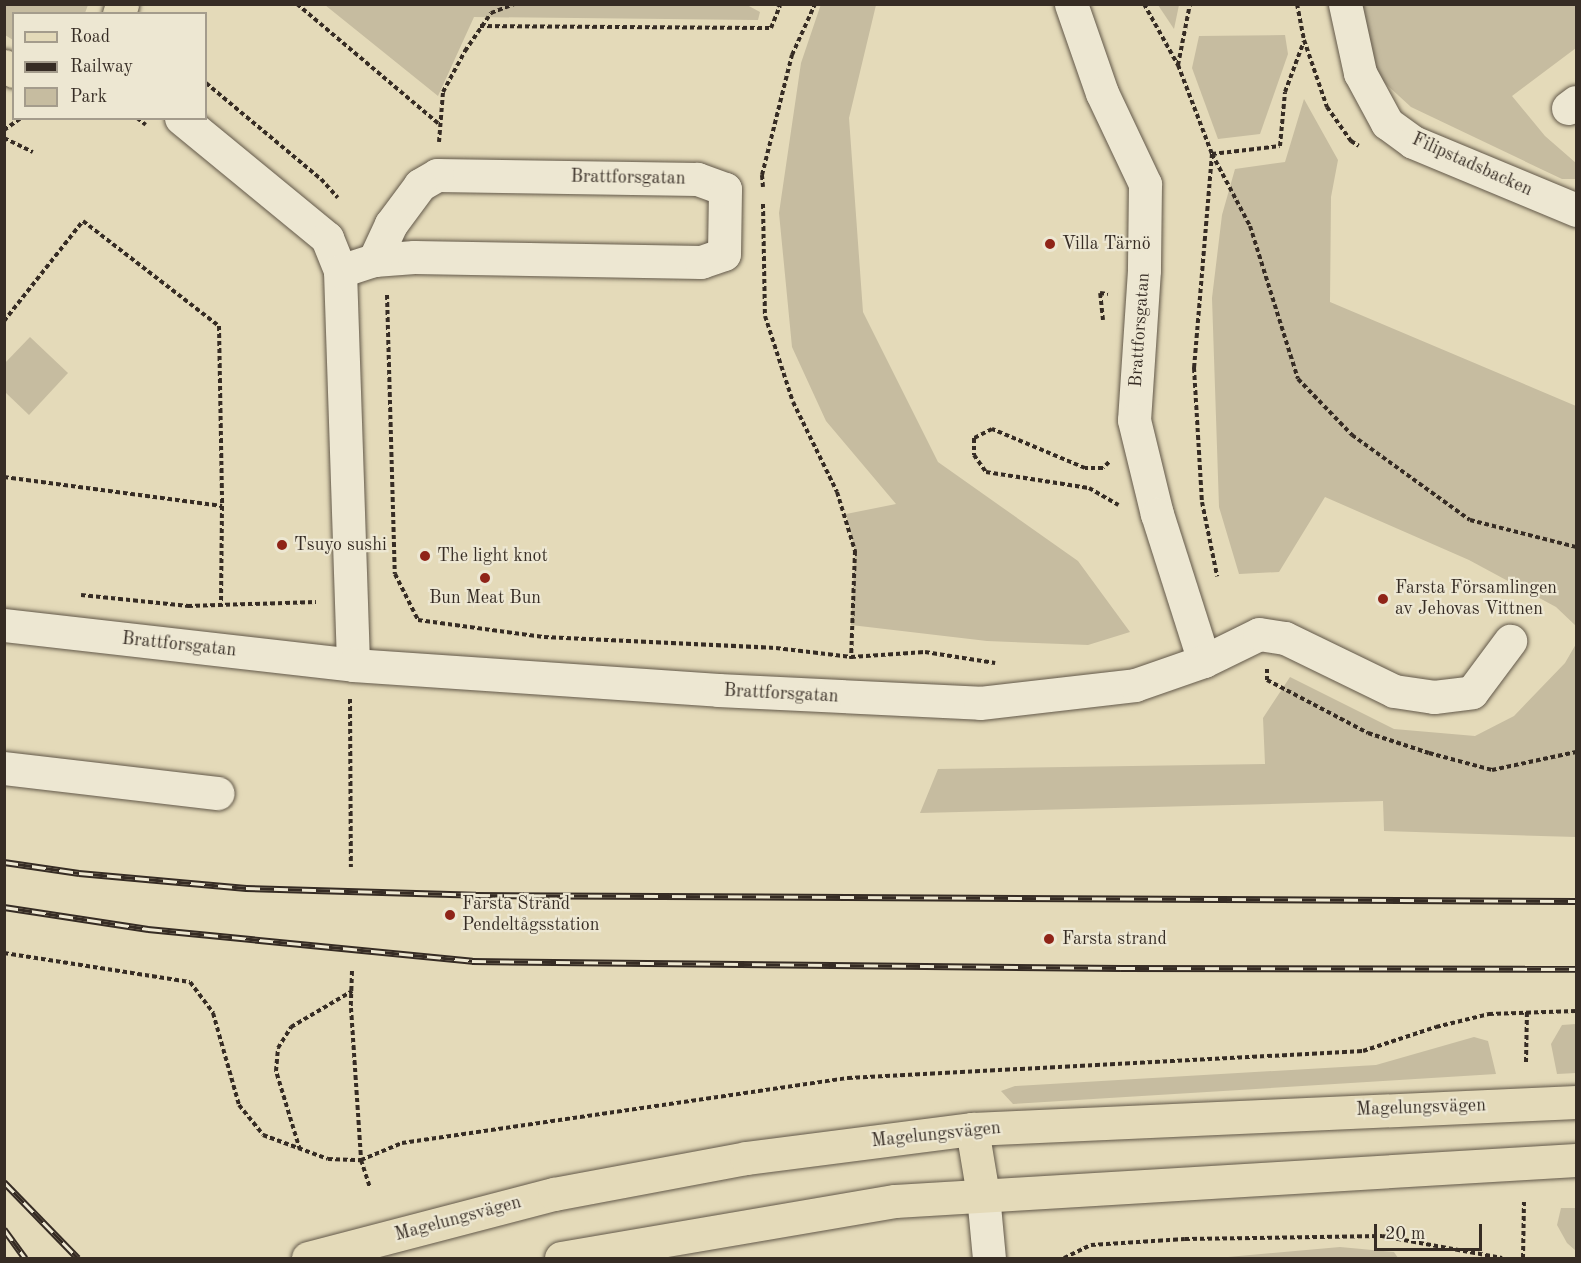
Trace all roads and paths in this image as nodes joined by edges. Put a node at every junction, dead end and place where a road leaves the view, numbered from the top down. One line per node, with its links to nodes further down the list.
1 (297, 4): 16 (path)
2 (515, 4): 9 (path)
3 (777, 4): 9 (path)
4 (814, 4): 40 (path)
5 (1071, 4): 41 (street, Brattforsgatan)
6 (1144, 4): 11 (path)
7 (1190, 4): 11 (path)
8 (1345, 4): 23 (street, Filipstadsbacken)
9 (480, 26): 16 (path)
10 (1304, 40): 20 (path)
11 (1178, 64): 20 (path)
12 (207, 84): 22 (path)
13 (18, 120): 17 (path)
14 (147, 120): 15 (path)
15 (167, 124): 25 (street)
16 (440, 126): 21 (path)
17 (4, 130)
18 (4, 138): 19 (path)
19 (33, 152)
20 (1212, 154): 33 (path); 34 (path)
21 (437, 175): 24 (street); 24 (street, Brattforsgatan)
22 (342, 204)
23 (1576, 210)
24 (374, 260): 25 (street, Brattforsgatan); 40 (path)
25 (340, 271): 43 (street)
26 (1112, 302): 28 (path)
27 (4, 321): 31 (path)
28 (1104, 328)
29 (1114, 458): 32 (path)
30 (4, 477): 31 (path)
31 (222, 506): 37 (path)
32 (1123, 513)
33 (1576, 547)
34 (1217, 577)
35 (74, 595): 37 (path)
36 (325, 602): 37 (path)
37 (221, 605)
38 (4, 625): 43 (street, Brattforsgatan)
39 (1510, 641): 41 (street, Brattforsgatan)
40 (851, 657): 42 (path)
41 (1204, 661): 43 (street, Brattforsgatan)
42 (1002, 664)
43 (354, 665): 46 (path)
44 (4, 768): 45 (street)
45 (218, 793)
46 (351, 867)
47 (4, 952): 55 (path)
48 (352, 971): 49 (path)
49 (352, 991): 55 (path); 56 (path)
50 (1527, 1011): 51 (path); 52 (path); 56 (path)
51 (1576, 1011)
52 (1526, 1062)
53 (1576, 1102): 54 (main road, Magelungsvägen)
54 (972, 1129): 59 (main road); 62 (main road, Magelungsvägen)
55 (300, 1150): 56 (path)
56 (361, 1160): 58 (path)
57 (1576, 1160): 59 (main road)
58 (370, 1187)
59 (983, 1195): 63 (main road); 64 (street)
60 (1524, 1202): 68 (path)
61 (1463, 1251): 65 (path); 66 (path); 67 (path)
62 (308, 1258)
63 (561, 1258)
64 (989, 1258)
65 (1064, 1258)
66 (1460, 1258)
67 (1502, 1258)
68 (1523, 1258)

